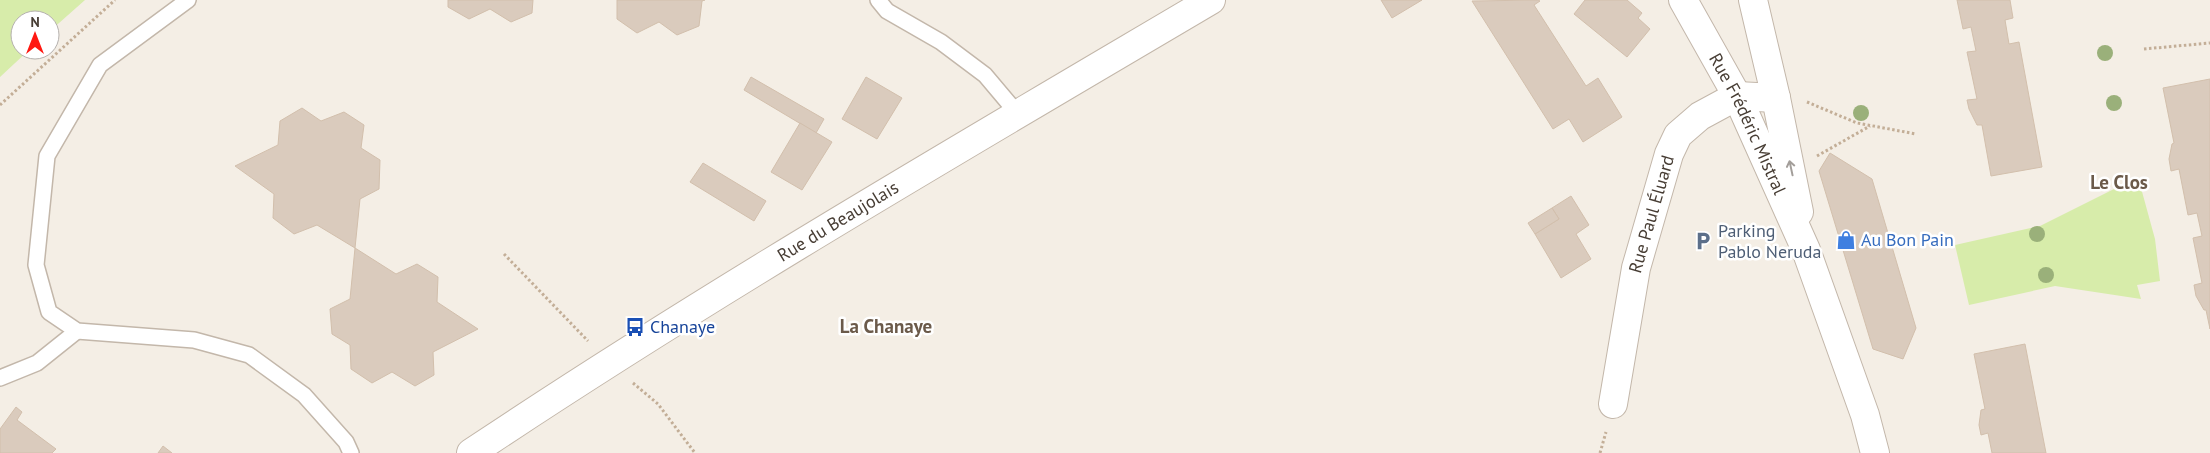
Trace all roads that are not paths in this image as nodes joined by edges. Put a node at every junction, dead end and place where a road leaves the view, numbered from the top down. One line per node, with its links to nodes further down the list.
1 (188, 0): 10 (lane)
2 (878, 0): 8 (lane)
3 (1211, 0): 8 (street, Rue du Beaujolais)
4 (1683, 0): 6 (street, Rue Frédéric Mistral)
5 (1753, 0): 7 (street, Rue Frédéric Mistral)
6 (1737, 96): 7 (street); 9 (street, Rue Frédéric Mistral); 12 (street, Rue Paul Éluard)
7 (1776, 98): 9 (street, Rue Frédéric Mistral, one-way to 7)
8 (1017, 113): 14 (street, Rue du Beaujolais)
9 (1806, 250): 15 (street, Rue Frédéric Mistral)
10 (77, 331): 11 (lane); 13 (lane)
11 (0, 378)
12 (1613, 404)
13 (350, 453)
14 (472, 453)
15 (1875, 453)

